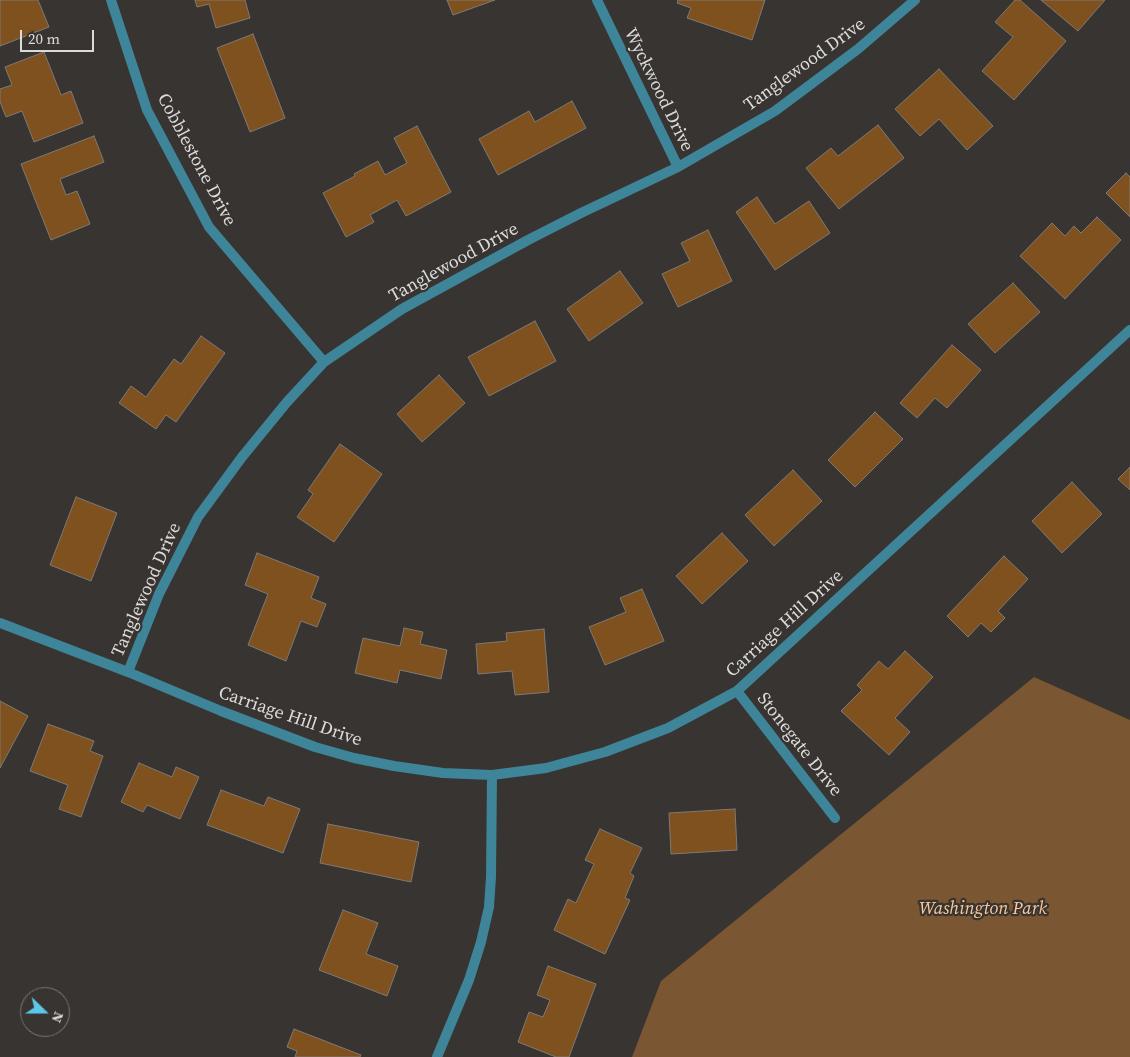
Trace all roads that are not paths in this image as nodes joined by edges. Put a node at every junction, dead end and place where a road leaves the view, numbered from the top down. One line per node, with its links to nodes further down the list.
1 (111, 0): 6 (street, Cobblestone Drive)
2 (597, 0): 4 (street, Wyckwood Drive)
3 (915, 0): 4 (street, Tanglewood Drive)
4 (678, 167): 6 (street, Tanglewood Drive)
5 (1130, 330): 9 (street, Carriage Hill Drive)
6 (324, 362): 8 (street, Tanglewood Drive)
7 (0, 623): 8 (street, Carriage Hill Drive)
8 (128, 672): 10 (street, Carriage Hill Drive)
9 (737, 691): 10 (street, Carriage Hill Drive); 11 (street, Stonegate Drive)
10 (492, 776): 12 (street)
11 (835, 818)
12 (438, 1057)

